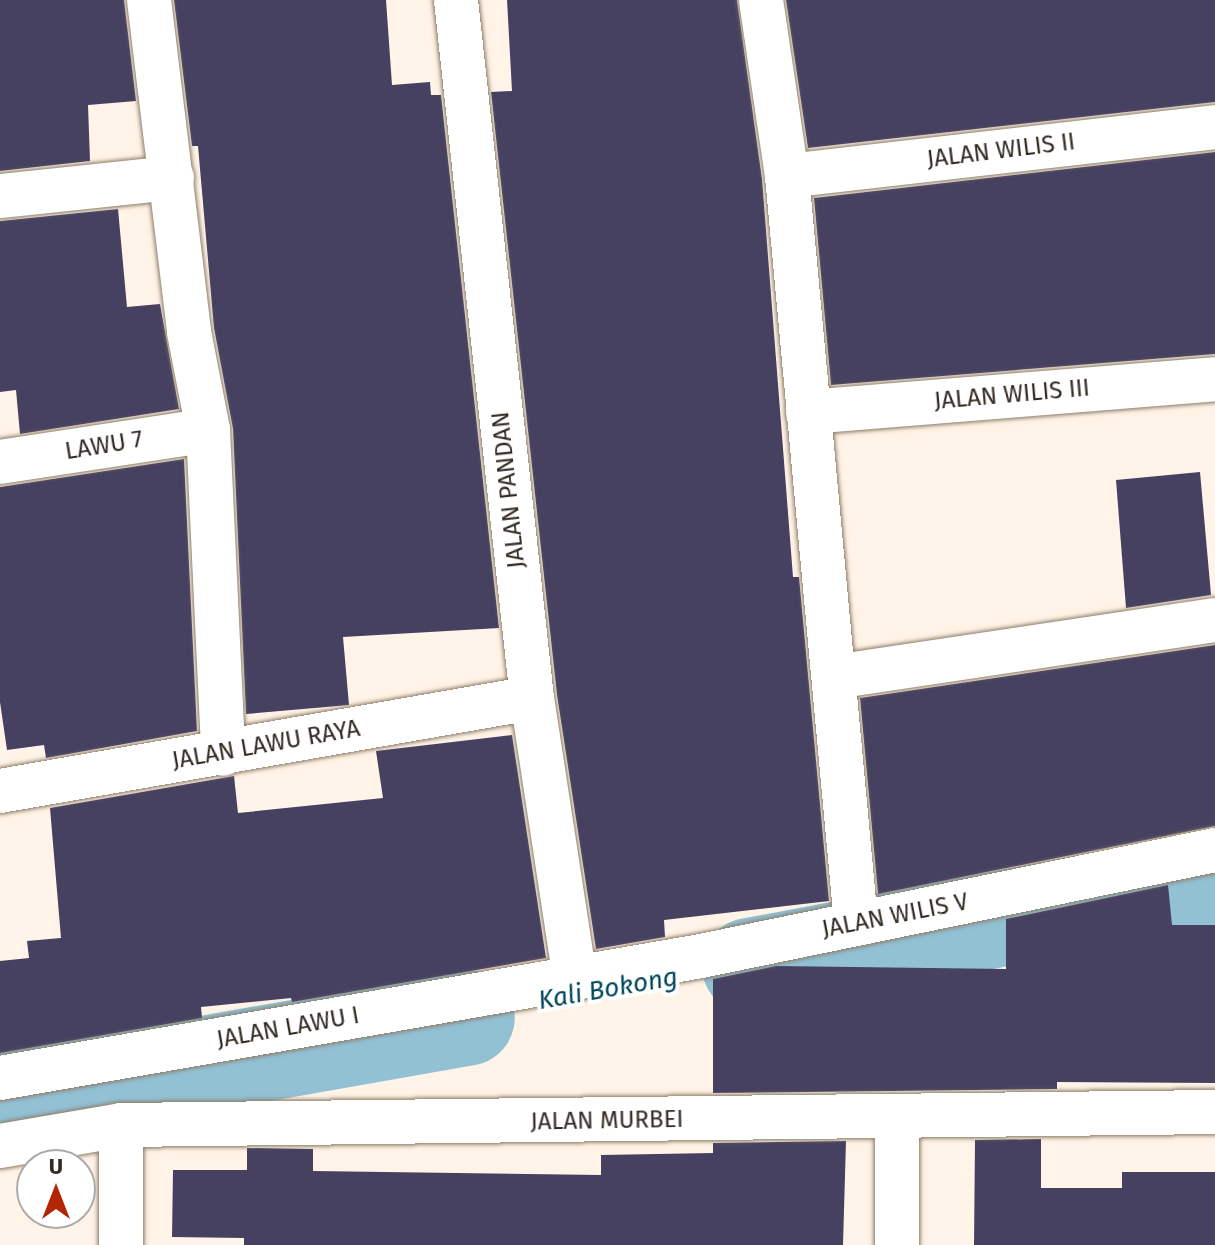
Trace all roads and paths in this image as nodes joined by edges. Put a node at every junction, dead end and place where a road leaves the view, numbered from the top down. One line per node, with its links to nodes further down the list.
1 (149, 0): 6 (street)
2 (456, 0): 14 (street, JALAN PANDAN)
3 (761, 0): 5 (street)
4 (1215, 127): 5 (street, JALAN WILIS II)
5 (787, 176): 9 (street)
6 (172, 178): 7 (street); 10 (street)
7 (0, 196)
8 (1215, 379): 9 (street, JALAN WILIS III)
9 (808, 412): 13 (street)
10 (208, 430): 11 (street, LAWU 7); 15 (street)
11 (0, 462)
12 (1215, 620): 13 (street)
13 (834, 677): 18 (street)
14 (532, 698): 15 (street, JALAN LAWU RAYA); 19 (street, JALAN PANDAN)
15 (223, 754): 16 (street, JALAN LAWU RAYA)
16 (0, 791)
17 (1215, 850): 18 (street, JALAN WILIS V)
18 (856, 923): 19 (street, JALAN WILIS V)
19 (575, 979): 20 (street, JALAN LAWU I)
20 (0, 1078)
21 (1215, 1112): 22 (street, JALAN MURBEI)
22 (897, 1118): 23 (street, JALAN MURBEI); 26 (street)
23 (121, 1125): 24 (street, JALAN MURBEI); 25 (street)
24 (0, 1146)
25 (121, 1245)
26 (897, 1245)

